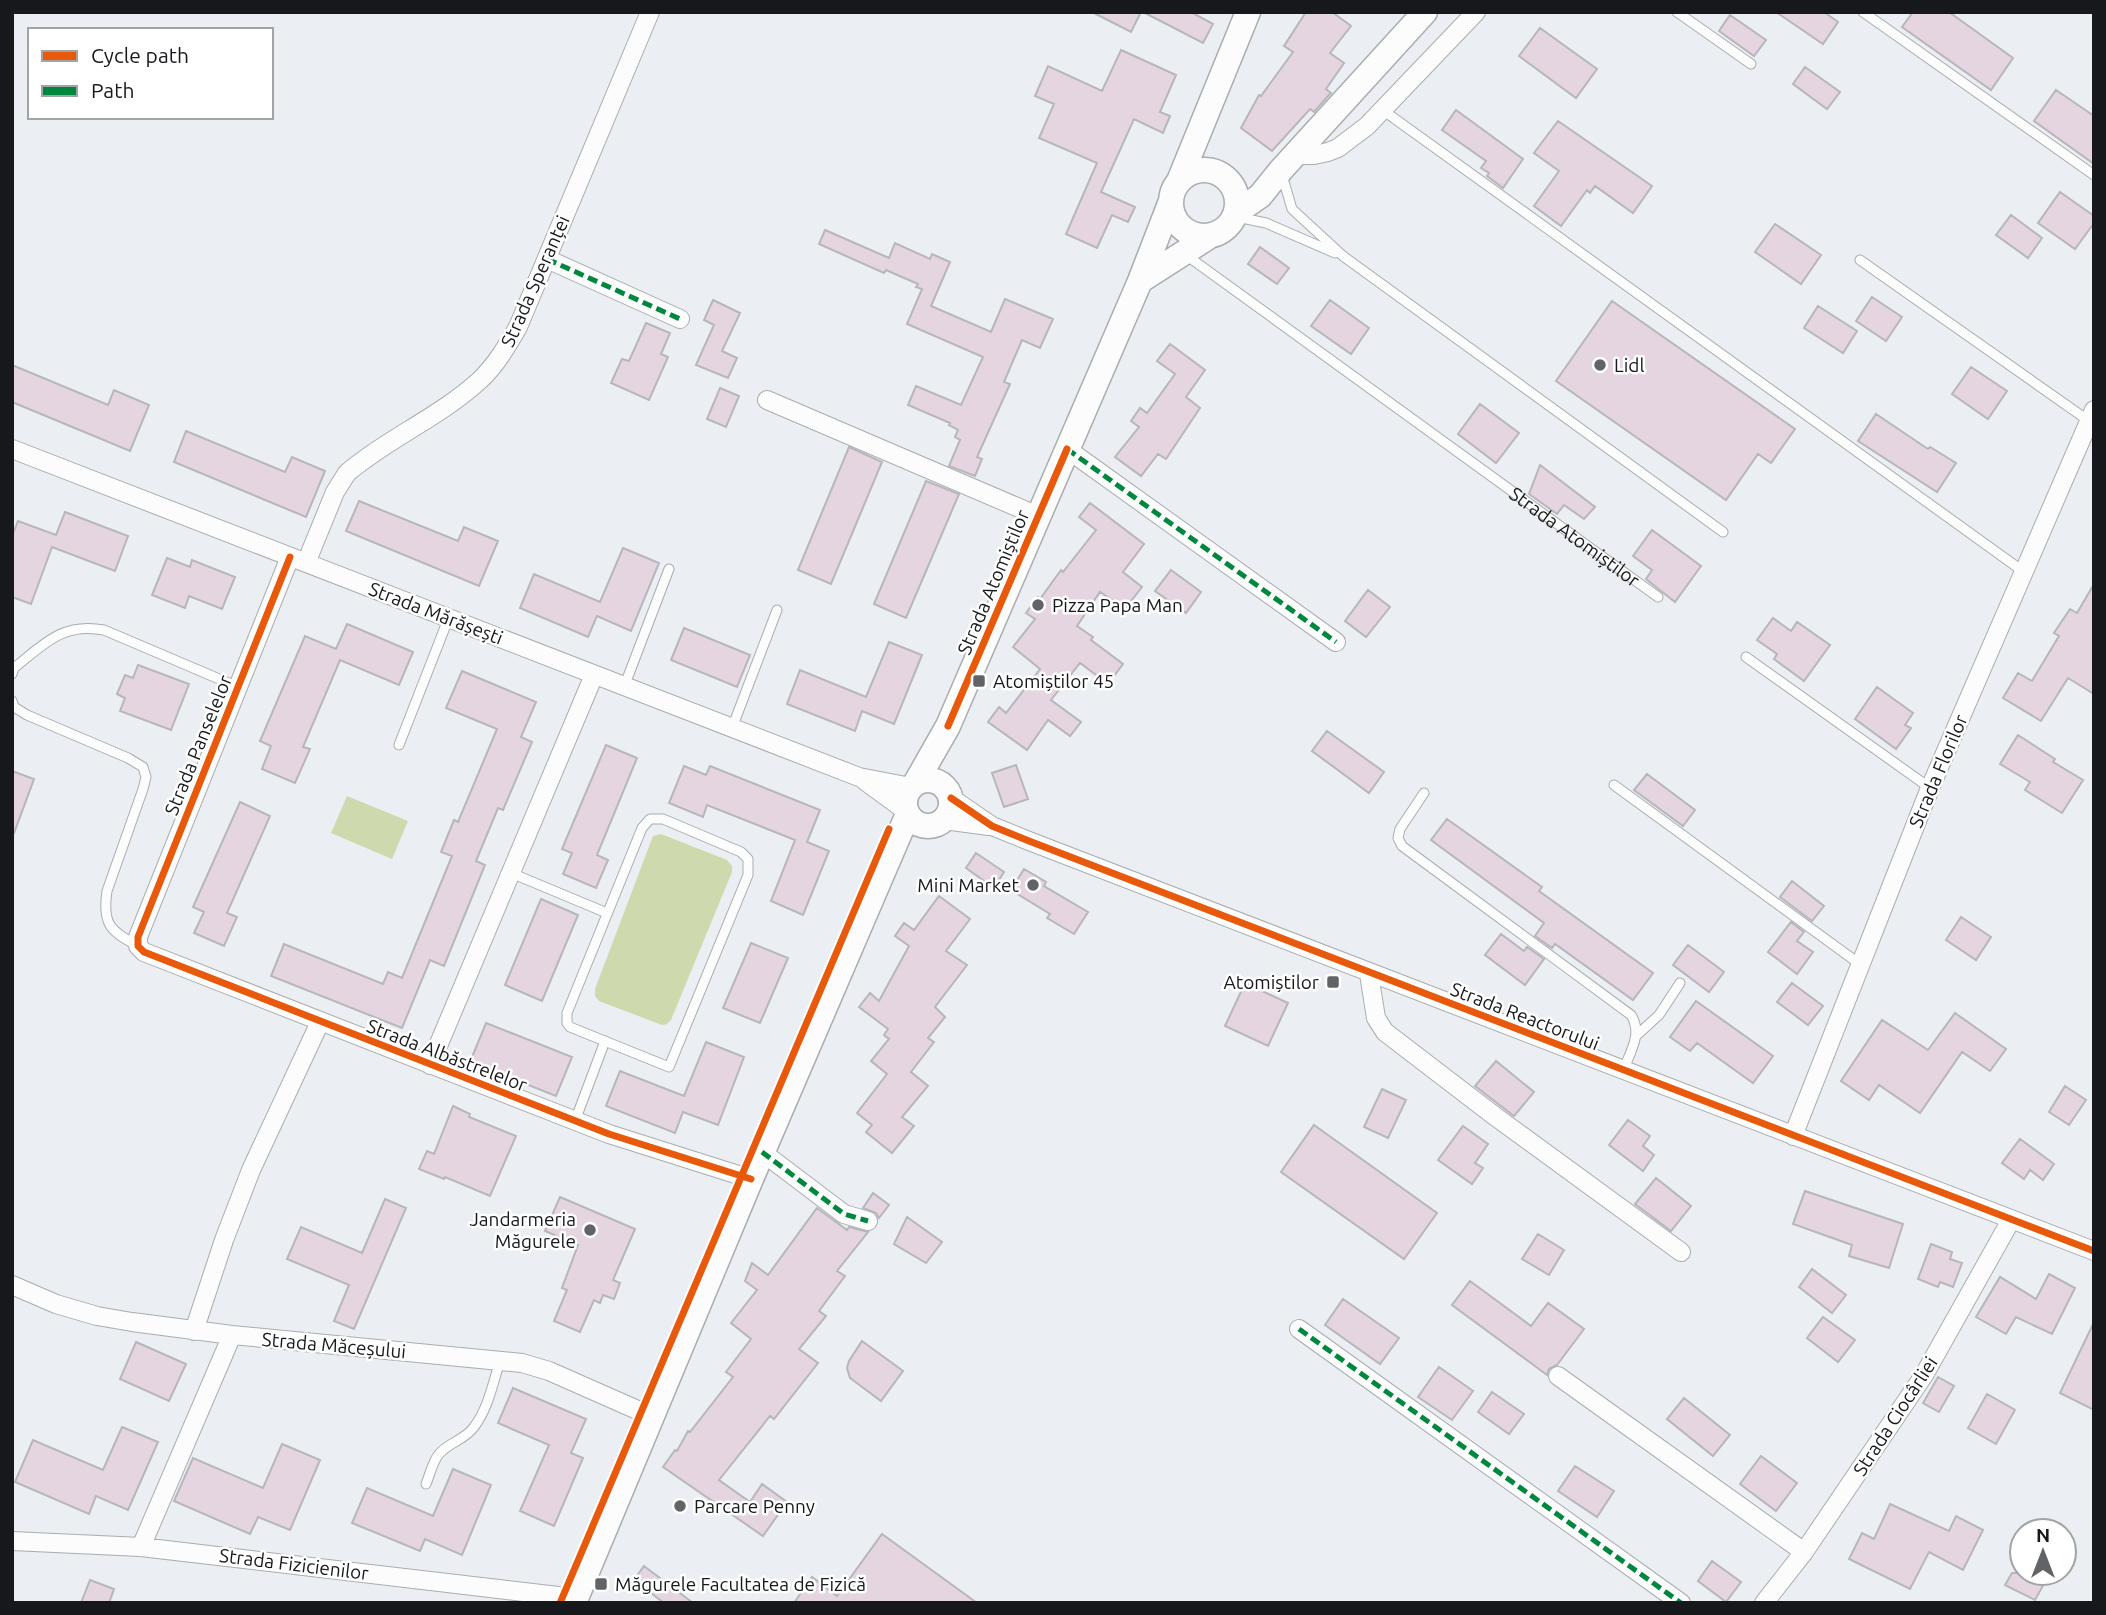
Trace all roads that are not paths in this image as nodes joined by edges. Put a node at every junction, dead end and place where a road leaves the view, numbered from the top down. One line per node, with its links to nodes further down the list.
1 (650, 12): 18 (street, Strada Speranței)
2 (1248, 12): 9 (main road, Strada Atomiștilor)
3 (1425, 12): 10 (main road)
4 (1476, 12): 8 (street)
5 (1677, 12): 7 (lane)
6 (1863, 12): 12 (lane)
7 (1751, 64)
8 (1384, 111): 10 (street); 30 (lane)
9 (1199, 129): 11 (main road); 13 (main road, Strada Atomiștilor)
10 (1288, 162): 14 (main road); 17 (lane)
11 (1212, 170): 13 (main road); 14 (main road)
12 (2094, 175)
13 (1175, 191): 15 (main road); 20 (main road, Strada Atomiștilor)
14 (1235, 205): 15 (main road); 17 (lane)
15 (1210, 236): 16 (main road)
16 (1183, 253): 20 (main road); 31 (lane, Strada Atomiștilor)
17 (1343, 256): 27 (lane)
18 (547, 259): 21 (street); 28 (street, Strada Speranței)
19 (1860, 260): 23 (lane)
20 (1140, 281): 25 (main road, Strada Atomiștilor)
21 (680, 319)
22 (767, 400): 26 (street)
23 (2091, 416): 30 (street, Strada Florilor)
24 (12, 449): 28 (street, Strada Mărășești)
25 (1067, 449): 26 (main road, Strada Atomiștilor); 34 (street)
26 (1038, 516): 41 (main road, Strada Atomiștilor)
27 (1723, 532)
28 (298, 560): 33 (street, Strada Mărășești); 38 (street, Strada Panselelor)
29 (669, 569): 39 (lane)
30 (2024, 572): 45 (street, Strada Florilor)
31 (1658, 597)
32 (777, 610): 42 (lane)
33 (449, 617): 37 (street, Strada Mărășești); 43 (lane)
34 (1335, 642)
35 (1746, 657): 45 (lane)
36 (13, 670): 38 (lane)
37 (594, 675): 39 (street, Strada Mărășești); 48 (street, Strada Albăstrelelor)
38 (238, 687): 50 (street, Strada Panselelor)
39 (624, 687): 42 (street, Strada Mărășești)
40 (12, 701): 50 (lane)
41 (948, 726): 47 (main road, Strada Atomiștilor); 47 (main road, Strada Atomiștilor)
42 (732, 728): 47 (street, Strada Mărășești)
43 (398, 745)
44 (1614, 785): 51 (lane)
45 (1930, 788): 51 (street, Strada Florilor)
46 (1424, 793): 55 (lane)
47 (926, 804): 52 (street, Strada Reactorului); 61 (main road, Strada Atomiștilor)
48 (511, 873): 49 (lane); 57 (street, Strada Albăstrelelor)
49 (607, 913): 56 (lane); 56 (lane)
50 (138, 946): 54 (street, Strada Albăstrelelor)
51 (1861, 965): 60 (street, Strada Florilor)
52 (1369, 974): 58 (street, Strada Reactorului); 66 (street)
53 (1680, 983): 55 (lane)
54 (320, 1022): 57 (street, Strada Albăstrelelor); 69 (street)
55 (1637, 1035): 58 (lane)
56 (605, 1041): 59 (lane)
57 (430, 1065): 59 (street, Strada Albăstrelelor)
58 (1623, 1071): 60 (street, Strada Reactorului)
59 (575, 1121): 62 (street, Strada Albăstrelelor)
60 (1793, 1136): 63 (street, Strada Reactorului)
61 (762, 1152): 62 (main road, Strada Atomiștilor); 64 (street)
62 (751, 1179): 73 (main road, Strada Atomiștilor)
63 (2011, 1220): 65 (street, Strada Reactorului); 77 (street, Strada Ciocârliei)
64 (868, 1221)
65 (2094, 1251)
66 (1681, 1252)
67 (12, 1285): 69 (street, Strada Măceșului)
68 (1299, 1329): 79 (street)
69 (194, 1331): 70 (street, Strada Măceșului)
70 (232, 1335): 71 (street, Strada Măceșului); 76 (street)
71 (500, 1361): 73 (street, Strada Măceșului); 74 (lane)
72 (1558, 1376): 77 (street)
73 (651, 1416): 78 (main road, Strada Atomiștilor)
74 (426, 1484)
75 (12, 1541): 76 (street, Strada Fizicienilor)
76 (141, 1547): 78 (street, Strada Fizicienilor)
77 (1804, 1552): 80 (street, Strada Ciocârliei)
78 (575, 1601)
79 (1681, 1603)
80 (1764, 1603)

